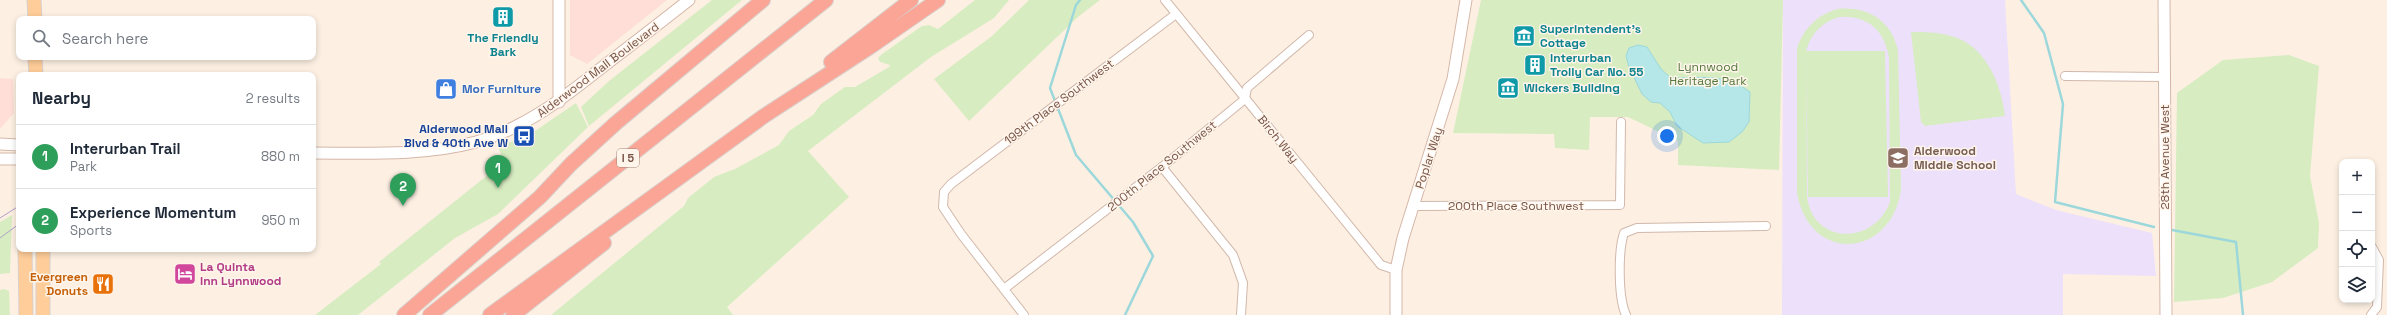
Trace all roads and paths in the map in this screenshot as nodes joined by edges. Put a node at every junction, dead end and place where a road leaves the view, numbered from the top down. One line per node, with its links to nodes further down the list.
1 (34, 0): 12 (main road)
2 (559, 0): 19 (main road)
3 (689, 0): 19 (main road, Alderwood Mall Boulevard)
4 (763, 0): 37 (highway)
5 (826, 0): 38 (highway, I 5)
6 (911, 0): 20 (highway)
7 (938, 0): 20 (highway)
8 (1165, 0): 11 (street, Birch Way)
9 (1466, 0): 28 (main road, Poplar Way)
10 (2164, 0): 17 (main road, 28th Avenue West)
11 (1176, 14): 18 (street, Birch Way); 34 (street, 199th Place Southwest)
12 (34, 16)
13 (1309, 35): 18 (street, 200th Place Southwest)
14 (35, 60): 15 (main road)
15 (36, 72)
16 (2064, 76): 17 (street)
17 (2165, 78): 45 (main road, 28th Avenue West)
18 (1245, 99): 27 (street, 200th Place Southwest); 33 (street, Birch Way)
19 (559, 102): 24 (main road, Alderwood Mall Boulevard)
20 (764, 116): 39 (highway); 40 (highway)
21 (1621, 122): 28 (street, 200th Place Southwest)
22 (0, 144): 23 (main road)
23 (16, 145)
24 (316, 153)
25 (0, 159): 26 (main road)
26 (16, 159)
27 (1162, 167): 34 (street, 200th Place Southwest); 42 (street)
28 (1413, 206): 33 (main road, Poplar Way)
29 (1766, 226): 44 (street)
30 (26, 252): 35 (main road)
31 (43, 252): 36 (main road)
32 (2375, 253): 46 (street)
33 (1396, 270): 43 (main road, Poplar Way)
34 (1004, 289): 41 (street)
35 (26, 315)
36 (43, 315)
37 (404, 315)
38 (430, 315)
39 (490, 315)
40 (513, 315)
41 (1024, 315)
42 (1241, 315)
43 (1396, 315)
44 (1626, 315)
45 (2166, 315)
46 (2371, 315)

